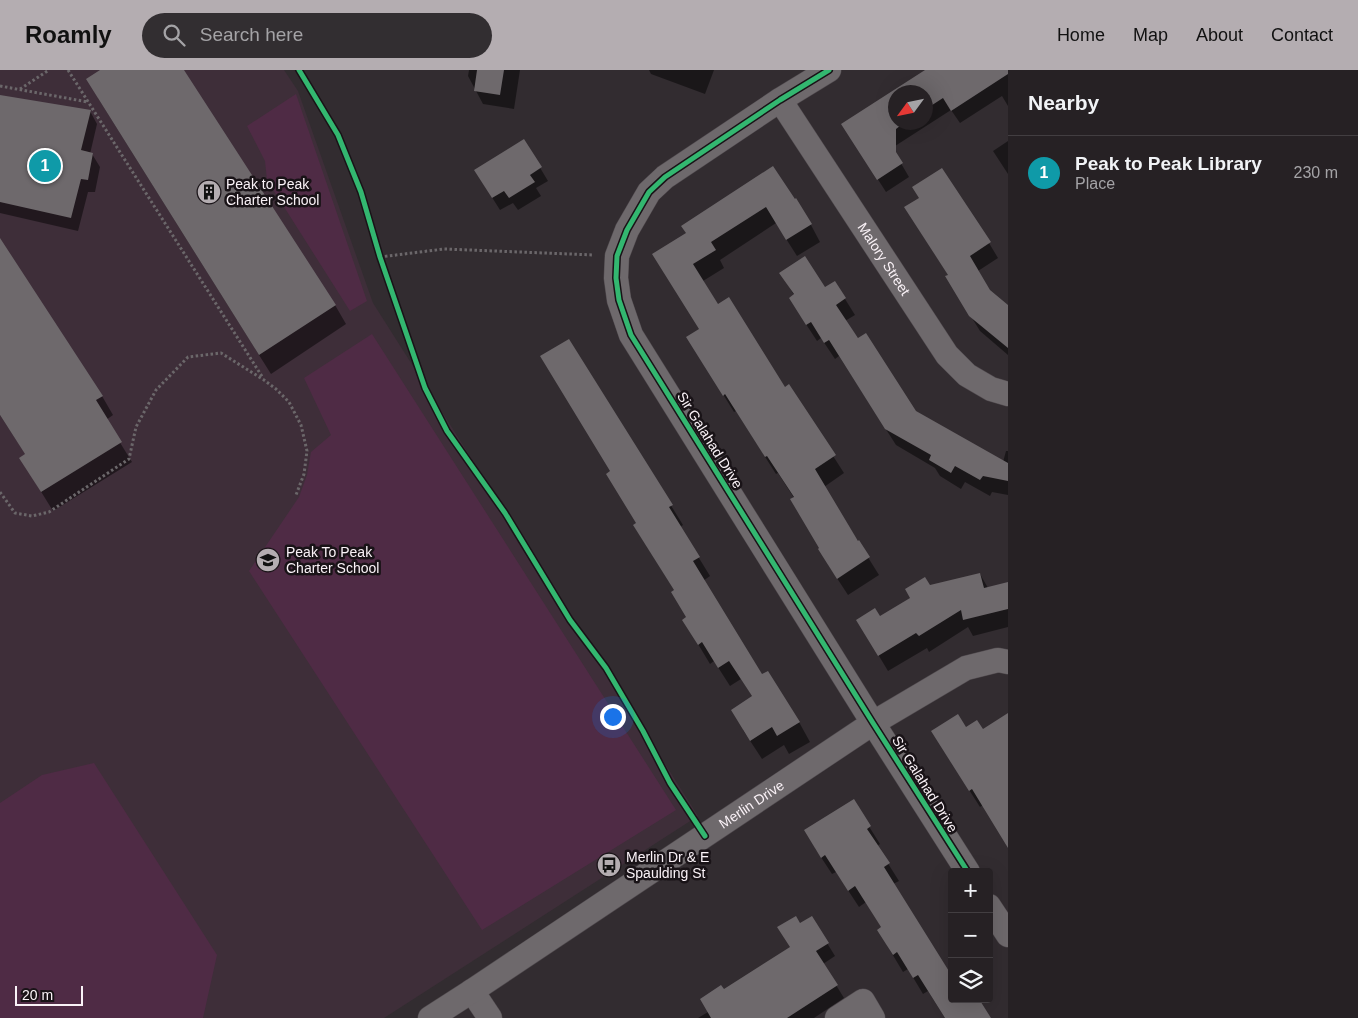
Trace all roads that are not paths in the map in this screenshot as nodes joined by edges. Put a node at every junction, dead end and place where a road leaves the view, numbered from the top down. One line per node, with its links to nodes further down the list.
1 (829, 70): 2 (street, Sir Galahad Drive)
2 (780, 100): 3 (street, Malory Street); 5 (street, Sir Galahad Drive)
3 (1008, 394)
4 (1008, 662): 5 (street, Merlin Drive)
5 (873, 723): 6 (street, Sir Galahad Drive); 9 (street, Merlin Drive)
6 (965, 868)
7 (993, 912): 8 (street)
8 (1008, 935)
9 (472, 991): 11 (street, Merlin Drive); 12 (street)
10 (868, 1010): 13 (street)
11 (430, 1018)
12 (490, 1018)
13 (837, 1018)

